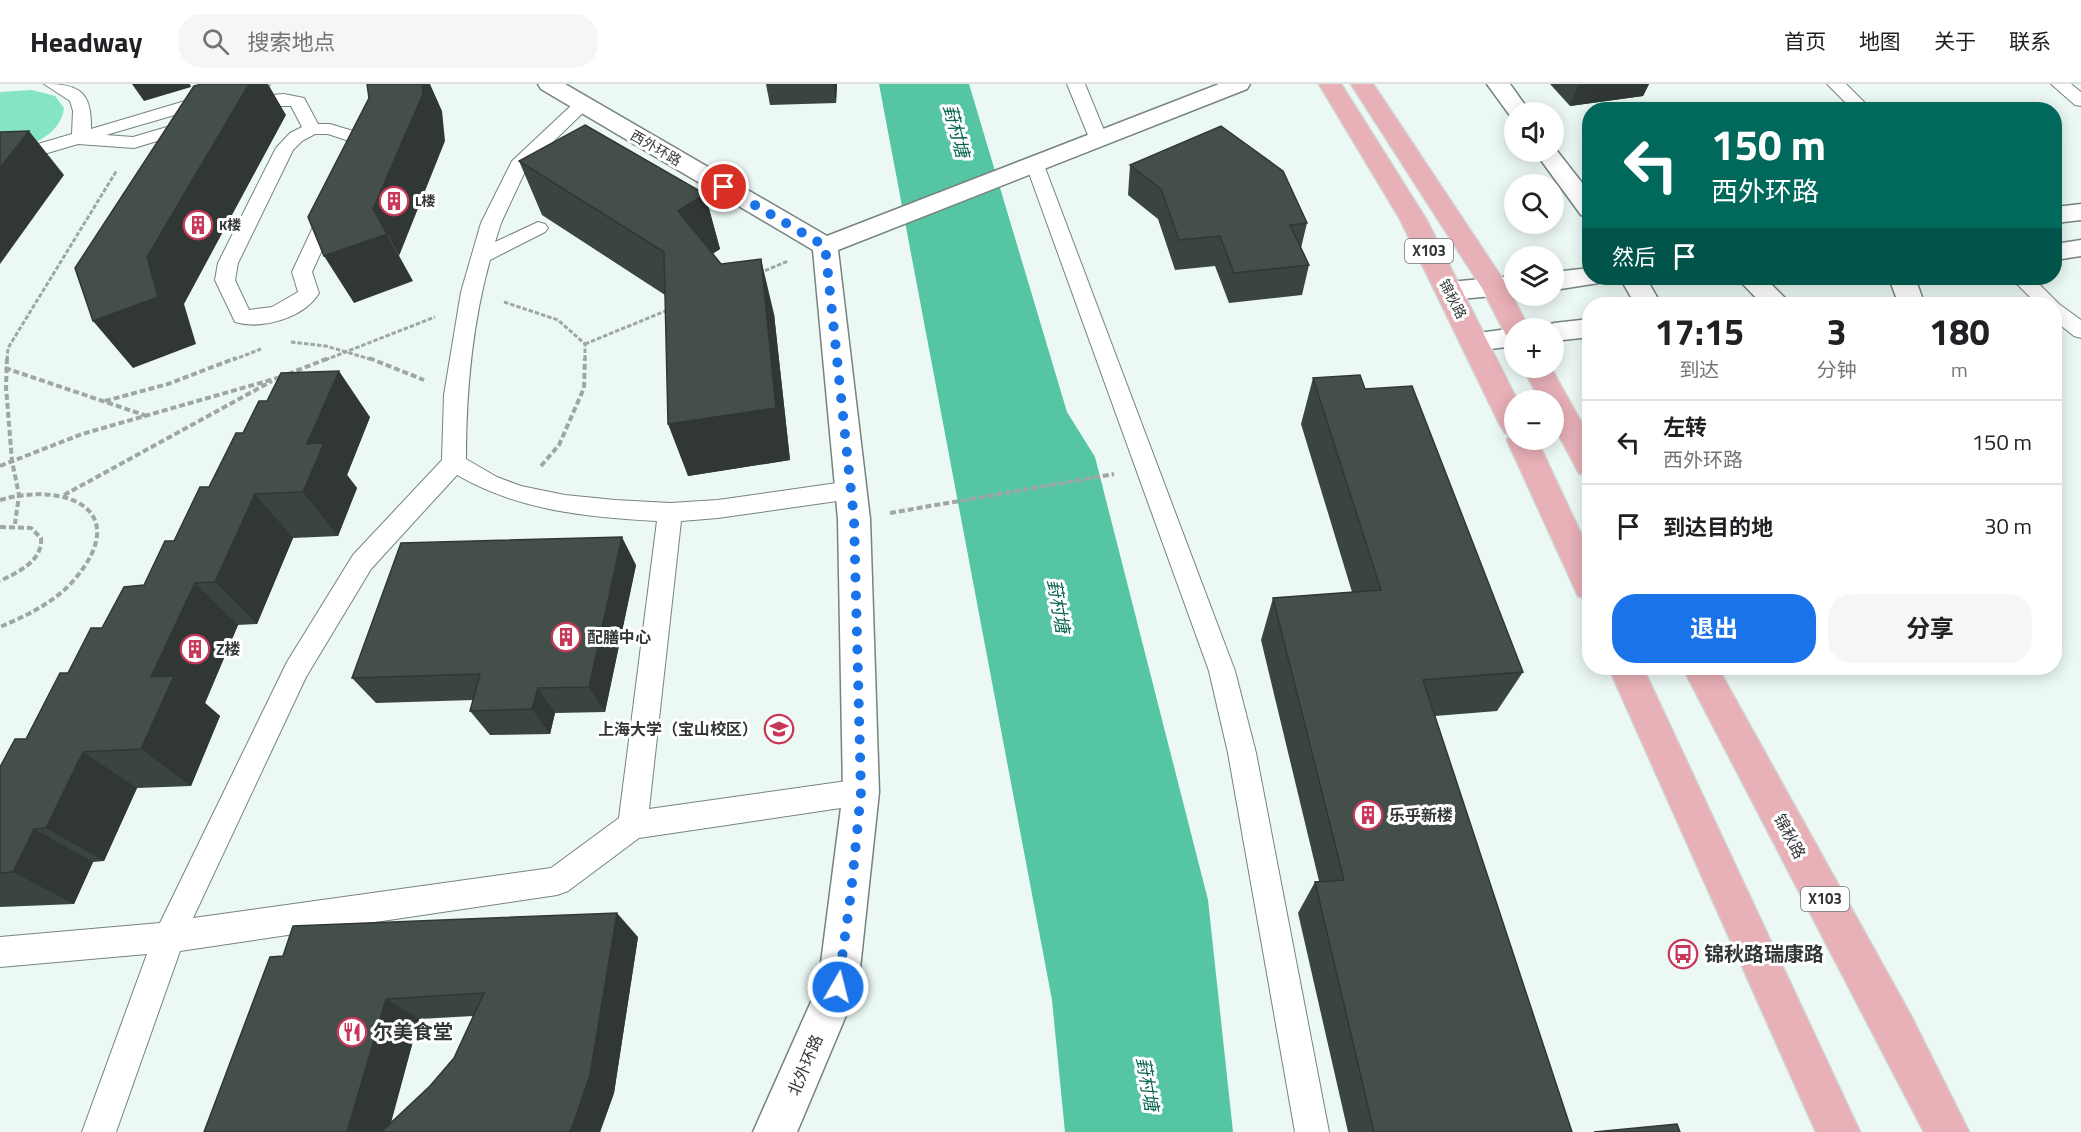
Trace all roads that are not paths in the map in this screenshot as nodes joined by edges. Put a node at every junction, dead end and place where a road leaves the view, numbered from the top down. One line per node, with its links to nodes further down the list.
1 (53, 84): 18 (lane)
2 (261, 84): 18 (lane)
3 (549, 84): 14 (street, 西外环路)
4 (1076, 84): 19 (lane)
5 (1239, 84): 19 (street)
6 (1330, 84): 37 (main road, 锦秋路 / X103)
7 (1362, 84): 33 (main road, X103)
8 (1498, 84): 12 (street)
9 (1836, 84): 13 (lane)
10 (2060, 84): 11 (lane)
11 (2081, 100)
12 (1511, 102)
13 (1855, 102)
14 (582, 105): 27 (street, 西外环路); 30 (lane)
15 (230, 113): 17 (lane)
16 (208, 120): 18 (lane)
17 (312, 129): 17 (lane)
18 (81, 139): 20 (lane)
19 (1099, 140): 22 (street)
20 (0, 161)
21 (1554, 162): 23 (street)
22 (1035, 165): 27 (street); 62 (lane)
23 (1582, 199)
24 (2081, 212): 25 (street)
25 (2062, 214)
26 (538, 228): 30 (lane)
27 (825, 246): 51 (street, 北外环路)
28 (2081, 248): 29 (street)
29 (2062, 251)
30 (479, 258): 50 (lane)
31 (1582, 278): 32 (street)
32 (1564, 280)
33 (1504, 285)
34 (1757, 285): 38 (street)
35 (2029, 285): 39 (lane)
36 (1504, 286): 37 (street)
37 (1449, 291): 45 (main road, 锦秋路 / X103)
38 (1770, 297)
39 (2041, 297)
40 (2062, 316): 43 (lane)
41 (1582, 329): 42 (street)
42 (1564, 331)
43 (2081, 331)
44 (1504, 338): 45 (street)
45 (1474, 342): 47 (main road, 锦秋路 / X103)
46 (1542, 378): 49 (main road)
47 (1504, 402)
48 (1527, 450): 53 (main road)
49 (1582, 450)
50 (454, 463): 52 (lane); 58 (lane)
51 (853, 505): 52 (lane); 56 (street, 北外环路)
52 (670, 512): 57 (lane)
53 (1582, 570)
54 (1629, 675): 63 (main road)
55 (1704, 675): 64 (main road, 锦秋路 / X103)
56 (861, 792): 57 (lane); 61 (street, 北外环路)
57 (633, 825): 58 (lane)
58 (169, 937): 59 (lane); 60 (lane)
59 (0, 952)
60 (99, 1132)
61 (776, 1132)
62 (1312, 1132)
63 (1838, 1132)
64 (1947, 1132)

